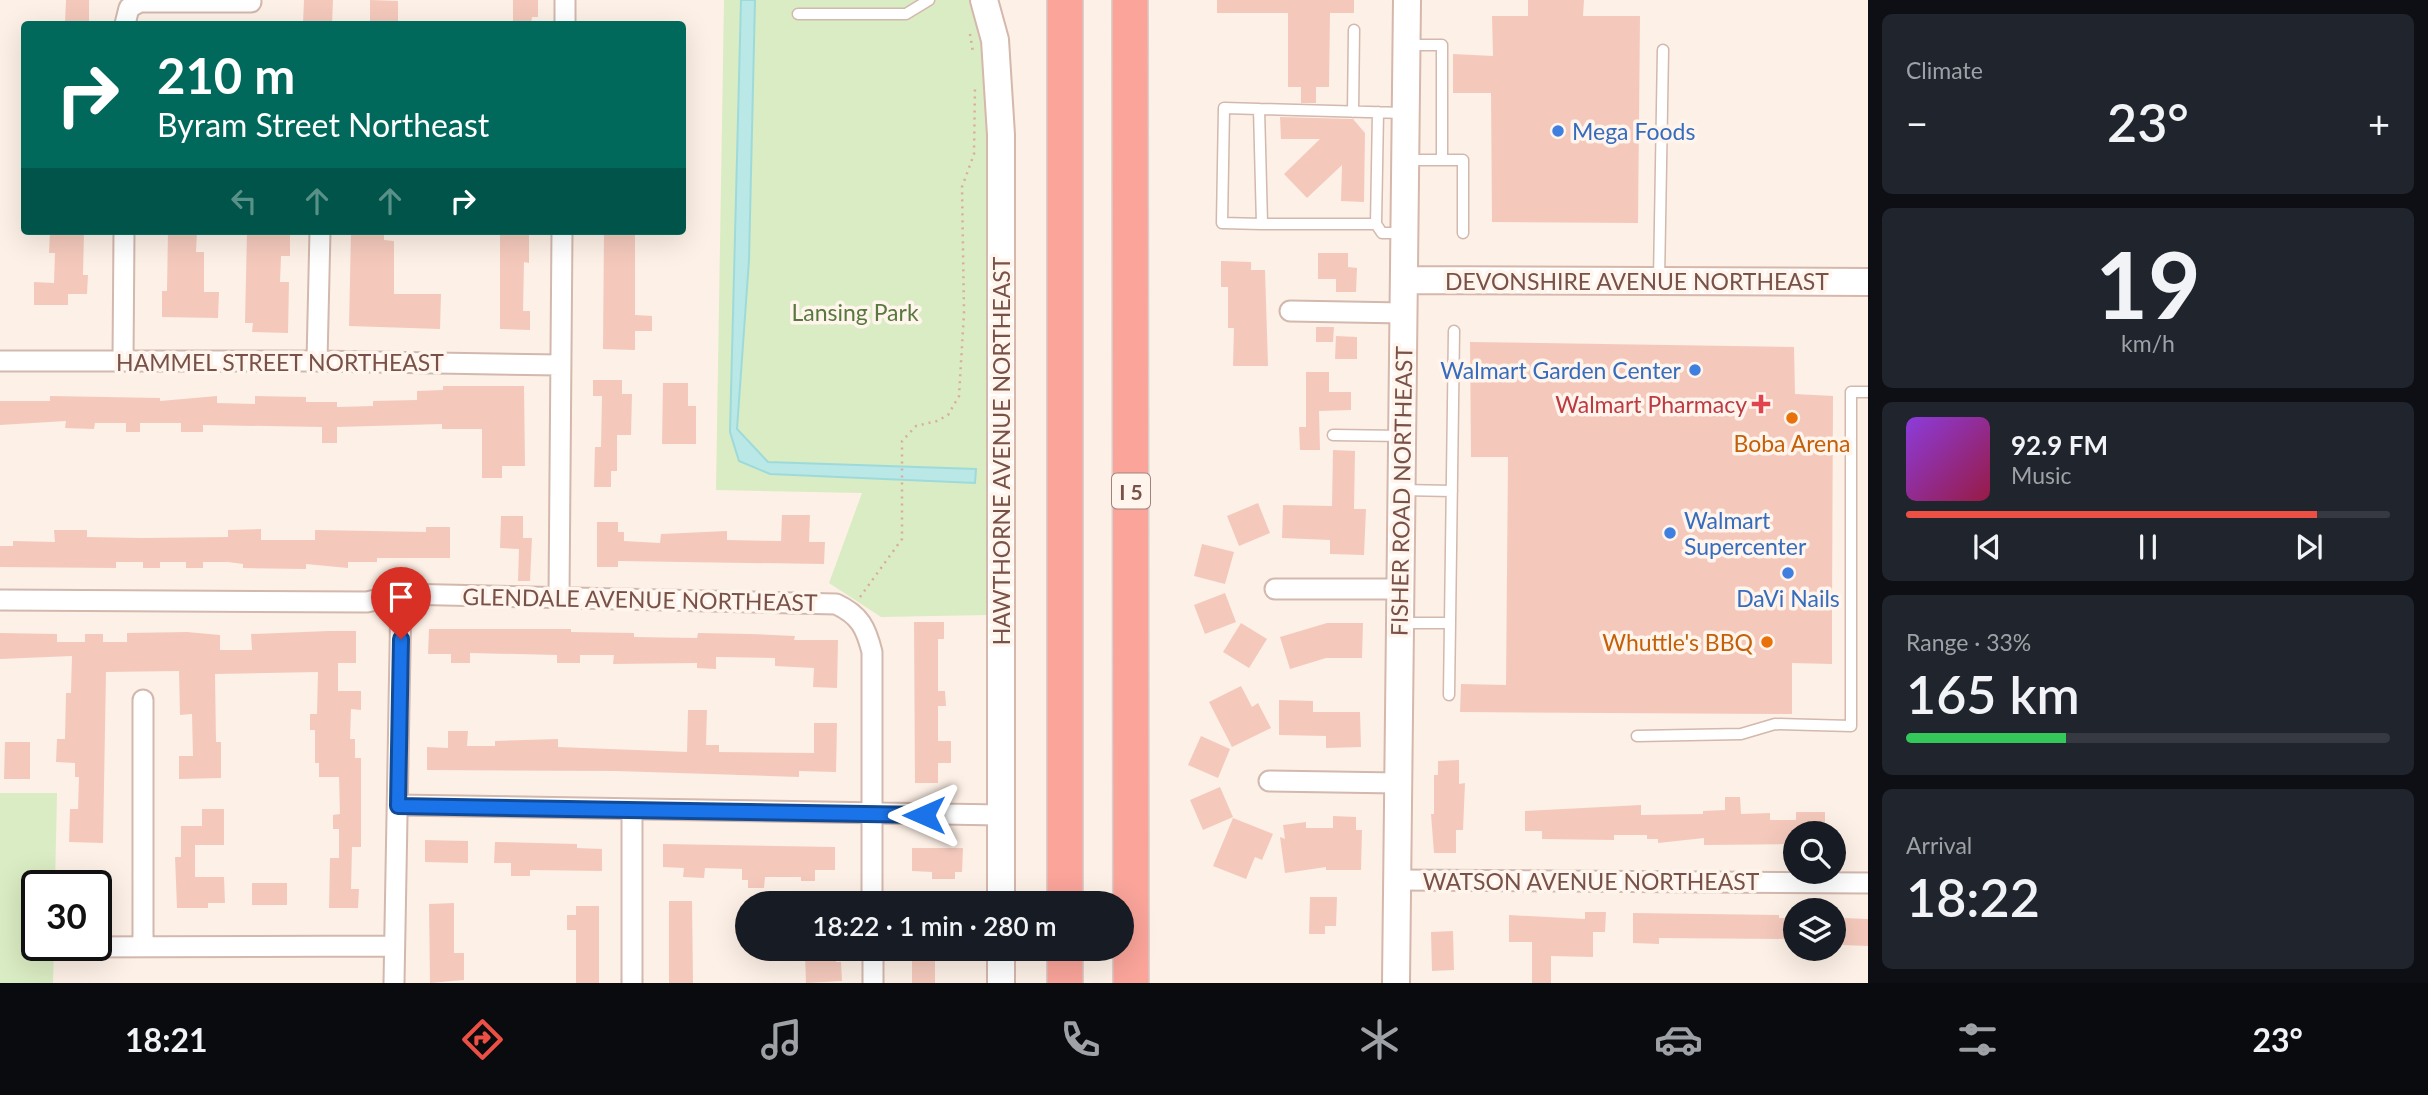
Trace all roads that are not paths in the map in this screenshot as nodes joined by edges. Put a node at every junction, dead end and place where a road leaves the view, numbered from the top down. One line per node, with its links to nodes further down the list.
1 (565, 0): 10 (street)
2 (929, 0): 8 (lane)
3 (984, 0): 57 (street, HAWTHORNE AVENUE NORTHEAST)
4 (1065, 0): 62 (highway)
5 (1130, 0): 74 (highway, I 5)
6 (1408, 0): 12 (street, FISHER ROAD NORTHEAST)
7 (251, 2): 9 (street)
8 (798, 14)
9 (126, 21)
10 (565, 21)
11 (1354, 30): 15 (lane)
12 (1407, 45): 17 (street, FISHER ROAD NORTHEAST); 19 (lane)
13 (1663, 50): 28 (lane)
14 (1259, 109): 15 (lane); 20 (lane); 20 (lane)
15 (1353, 112): 16 (lane)
16 (1378, 113): 17 (lane); 21 (lane)
17 (1407, 114): 18 (street, FISHER ROAD NORTHEAST)
18 (1407, 160): 19 (lane); 22 (street, FISHER ROAD NORTHEAST)
19 (1442, 160): 23 (lane)
20 (1262, 224): 21 (lane)
21 (1376, 224): 22 (lane)
22 (1404, 233): 27 (street, FISHER ROAD NORTHEAST)
23 (1463, 233)
24 (124, 235): 33 (street)
25 (320, 235): 34 (street)
26 (562, 235): 36 (street)
27 (1405, 280): 28 (street, DEVONSHIRE AVENUE NORTHEAST); 31 (street, FISHER ROAD NORTHEAST)
28 (1659, 282): 29 (street, DEVONSHIRE AVENUE NORTHEAST)
29 (1868, 282)
30 (1290, 311): 31 (street)
31 (1404, 313): 39 (street, FISHER ROAD NORTHEAST)
32 (1454, 331): 41 (lane)
33 (123, 360): 34 (street, HAMMEL STREET NORTHEAST); 35 (street, HAMMEL STREET NORTHEAST)
34 (317, 360): 36 (street, HAMMEL STREET NORTHEAST)
35 (0, 361)
36 (560, 365): 45 (street)
37 (1868, 392): 51 (lane)
38 (1334, 435): 39 (lane)
39 (1402, 436): 40 (street, FISHER ROAD NORTHEAST)
40 (1401, 490): 41 (lane); 43 (street, FISHER ROAD NORTHEAST)
41 (1452, 491): 48 (lane)
42 (1275, 589): 43 (street)
43 (1399, 589): 47 (street, FISHER ROAD NORTHEAST)
44 (401, 594): 45 (street, GLENDALE AVENUE NORTHEAST); 46 (street, GLENDALE AVENUE NORTHEAST); 54 (street)
45 (559, 597): 56 (street, GLENDALE AVENUE NORTHEAST)
46 (0, 600)
47 (1399, 623): 48 (lane); 53 (street, FISHER ROAD NORTHEAST)
48 (1450, 623): 49 (lane)
49 (1449, 695)
50 (143, 700): 64 (street)
51 (1637, 736)
52 (1269, 781): 53 (street)
53 (1397, 783): 58 (street, FISHER ROAD NORTHEAST)
54 (398, 806): 55 (street); 65 (street)
55 (632, 811): 56 (street); 70 (street)
56 (872, 815): 57 (street); 60 (street)
57 (1001, 815): 61 (street, HAWTHORNE AVENUE NORTHEAST)
58 (1397, 880): 59 (street, WATSON AVENUE NORTHEAST); 75 (street, FISHER ROAD NORTHEAST)
59 (1868, 883)
60 (872, 891)
61 (1001, 891)
62 (1065, 891)
63 (112, 946): 64 (street)
64 (143, 946): 65 (street)
65 (394, 946): 69 (street)
66 (873, 961): 71 (street)
67 (1001, 961): 72 (street)
68 (1065, 961): 73 (highway)
69 (394, 983)
70 (632, 983)
71 (873, 983)
72 (1001, 983)
73 (1065, 983)
74 (1130, 983)
75 (1396, 983)

